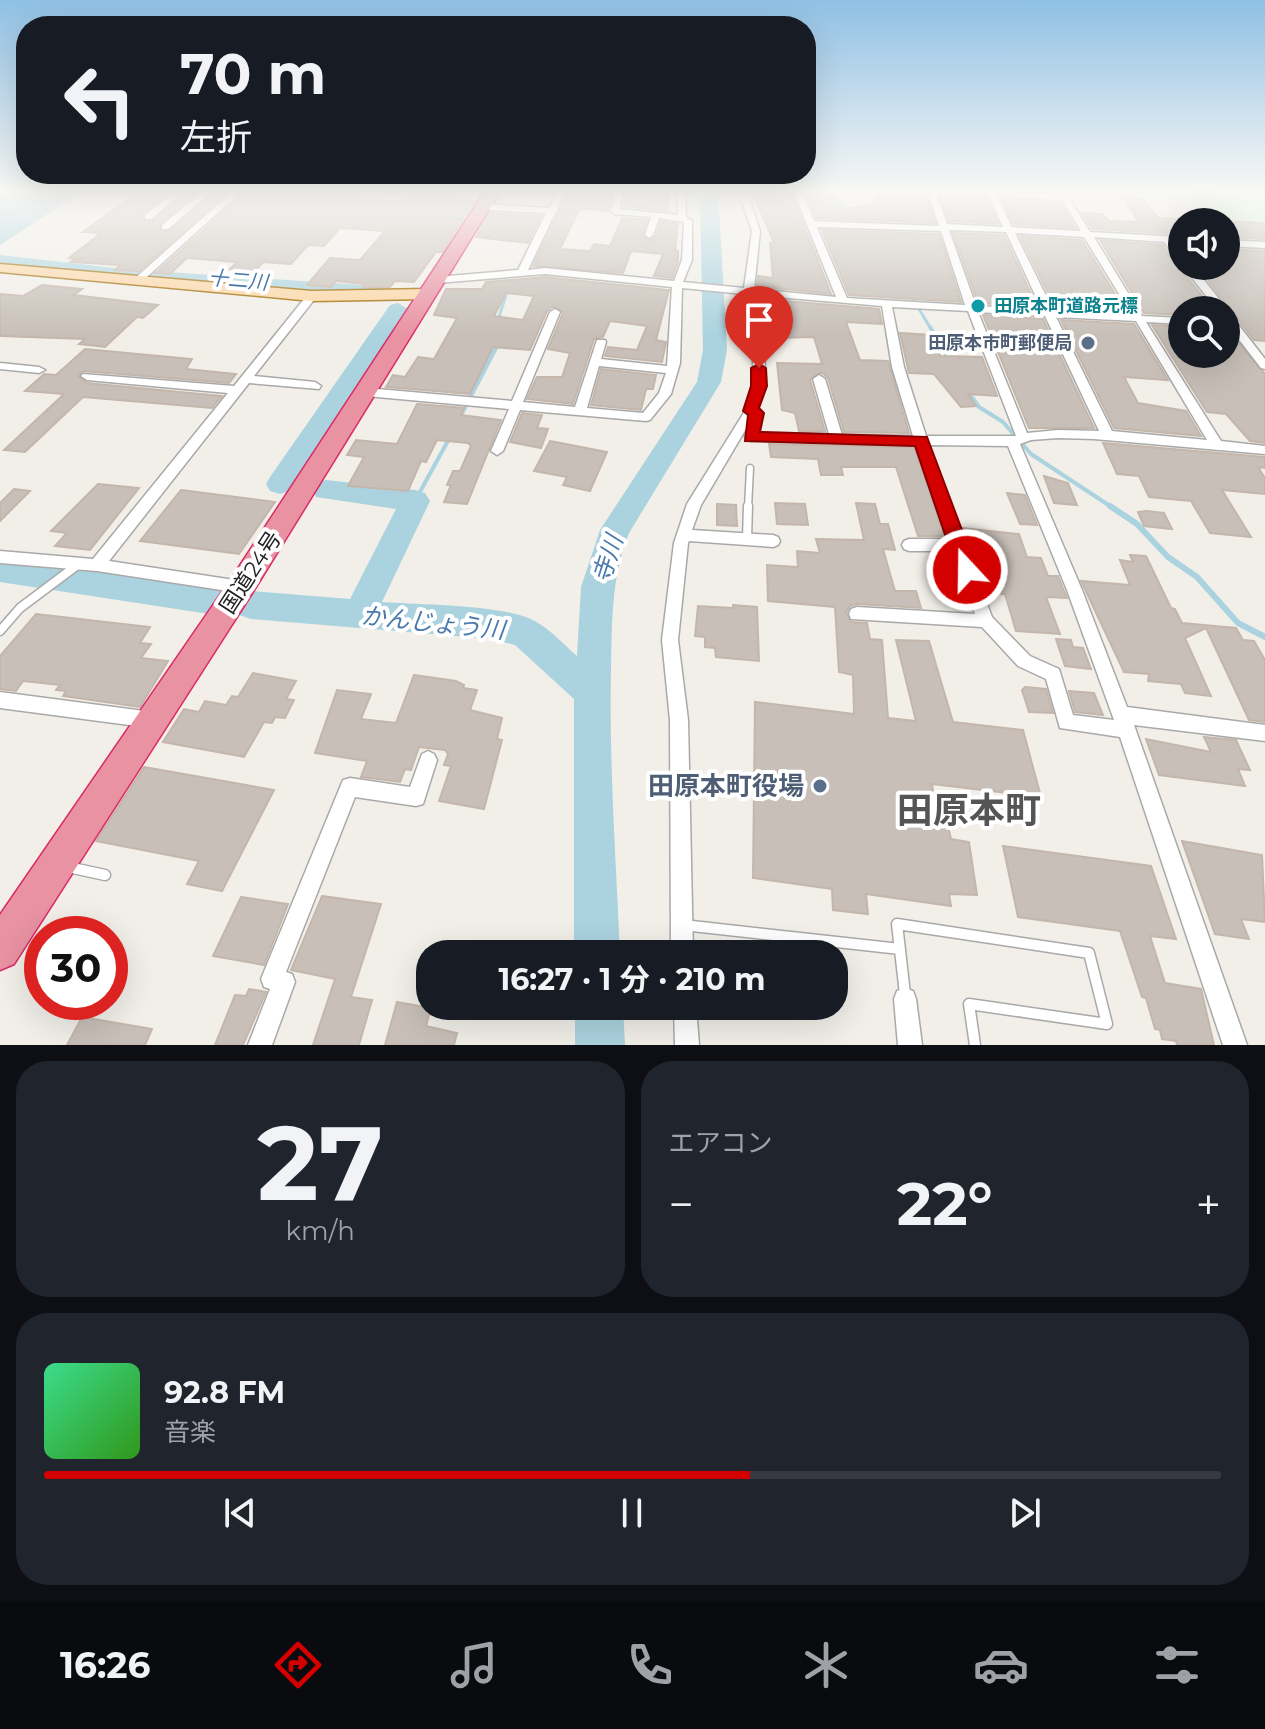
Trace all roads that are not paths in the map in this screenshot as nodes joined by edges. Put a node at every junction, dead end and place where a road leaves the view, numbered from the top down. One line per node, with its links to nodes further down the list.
1 (185, 239): 17 (street)
2 (463, 239): 19 (highway, 国道24号)
3 (539, 239): 15 (street)
4 (688, 239): 18 (street)
5 (755, 239): 20 (street)
6 (818, 239): 23 (street)
7 (948, 239): 25 (street)
8 (1013, 239): 27 (street)
9 (1091, 239): 28 (street)
10 (1163, 239): 11 (street)
11 (1167, 239)
12 (1240, 244): 13 (street)
13 (1265, 245)
14 (0, 268): 17 (main road)
15 (523, 270): 18 (street); 19 (street)
16 (1199, 280): 22 (street)
17 (136, 282): 21 (main road)
18 (679, 285): 20 (street); 36 (street)
19 (432, 287): 21 (main road); 41 (highway, 国道24号)
20 (747, 292): 23 (street); 44 (street)
21 (312, 296): 39 (street)
22 (1211, 296)
23 (843, 301): 24 (street)
24 (886, 302): 25 (street); 48 (street)
25 (971, 307): 27 (street); 46 (street)
26 (555, 312): 42 (street)
27 (1048, 312): 28 (street); 45 (street)
28 (1139, 319): 29 (street); 49 (street)
29 (1168, 320)
30 (1240, 336): 34 (street)
31 (601, 342): 32 (street)
32 (597, 362): 36 (street); 43 (street)
33 (0, 366): 35 (street)
34 (1265, 366)
35 (39, 370)
36 (672, 370): 43 (street)
37 (87, 376): 39 (street)
38 (819, 379): 47 (street)
39 (242, 385): 40 (street); 59 (street)
40 (315, 386)
41 (366, 392): 42 (street); 61 (highway, 国道24号)
42 (517, 405): 43 (street); 51 (street)
43 (580, 411)
44 (751, 411): 47 (street); 53 (street)
45 (1108, 437): 46 (street); 49 (street)
46 (1018, 439): 48 (street); 67 (street)
47 (837, 440): 48 (street)
48 (921, 441): 57 (street)
49 (1218, 447): 50 (street)
50 (1265, 450)
51 (497, 451)
52 (750, 468): 54 (lane)
53 (684, 535): 54 (street); 72 (street)
54 (747, 539): 55 (street)
55 (773, 541)
56 (909, 545): 57 (street)
57 (957, 545): 63 (street)
58 (0, 557): 60 (street)
59 (97, 565): 60 (street); 61 (street)
60 (77, 566): 64 (lane)
61 (241, 587): 66 (highway, 国道24号)
62 (857, 614): 63 (street)
63 (986, 621): 67 (street)
64 (0, 631)
65 (0, 700): 66 (street)
66 (153, 720): 70 (highway, 国道24号)
67 (1124, 722): 68 (street); 82 (street)
68 (1265, 733)
69 (428, 760): 78 (street)
70 (56, 865): 71 (lane); 75 (highway, 国道24号)
71 (105, 875)
72 (681, 925): 73 (street); 74 (lane)
73 (682, 940)
74 (900, 949): 76 (lane); 81 (lane)
75 (0, 950)
76 (905, 999): 80 (street)
77 (686, 1020): 79 (street)
78 (260, 1045)
79 (687, 1045)
80 (910, 1045)
81 (975, 1045)
82 (1235, 1045)

